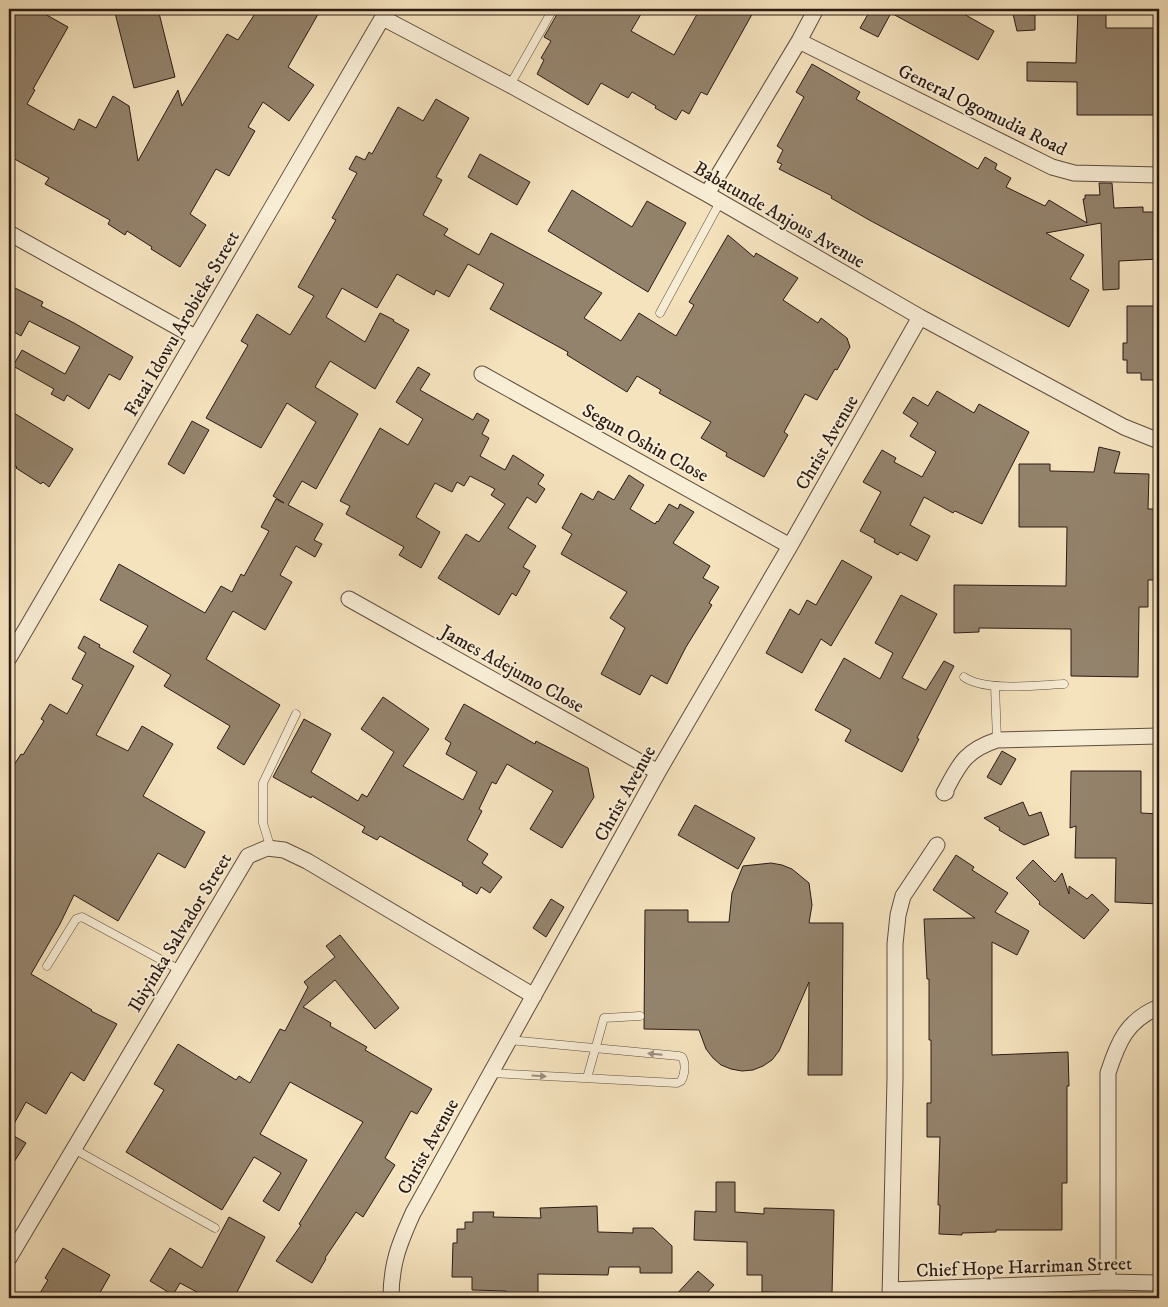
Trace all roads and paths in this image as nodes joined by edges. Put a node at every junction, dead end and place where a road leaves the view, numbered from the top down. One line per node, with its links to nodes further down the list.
1 (553, 9): 5 (lane)
2 (816, 9): 4 (street)
3 (385, 13): 5 (street, Babatunde Anjous Avenue); 12 (street, Fatai Idowu Arobieke Street)
4 (799, 41): 6 (street, General Ogomudia Road); 7 (street)
5 (510, 85): 7 (street, Babatunde Anjous Avenue)
6 (1159, 175)
7 (707, 194): 8 (street, Babatunde Anjous Avenue)
8 (720, 202): 10 (lane); 11 (street, Babatunde Anjous Avenue)
9 (9, 233): 12 (street)
10 (660, 313)
11 (920, 317): 14 (street, Babatunde Anjous Avenue); 15 (street, Christ Avenue)
12 (195, 337): 17 (street, Fatai Idowu Arobieke Street)
13 (482, 374): 15 (street, Segun Oshin Close)
14 (1159, 441)
15 (790, 546): 24 (street, Christ Avenue)
16 (349, 599): 24 (street, James Adejumo Close)
17 (9, 658)
18 (964, 677): 20 (lane)
19 (1064, 684): 20 (lane)
20 (995, 686): 23 (lane)
21 (296, 714): 27 (lane)
22 (1159, 736): 23 (street)
23 (996, 740): 25 (street)
24 (658, 772): 30 (street, Christ Avenue)
25 (946, 792)
26 (937, 845): 43 (street)
27 (271, 849): 29 (street, Ibiyinka Salvador Street); 30 (street)
28 (47, 966): 29 (lane)
29 (180, 970): 37 (street, Ibiyinka Salvador Street)
30 (534, 996): 33 (street, Christ Avenue)
31 (1159, 1007): 41 (street)
32 (640, 1016): 34 (lane)
33 (509, 1040): 34 (lane); 35 (street, Christ Avenue)
34 (595, 1048): 36 (lane); 36 (lane, one-way to 34)
35 (491, 1073): 36 (lane, one-way to 36); 44 (street, Christ Avenue)
36 (587, 1078)
37 (74, 1149): 38 (lane); 39 (street, Ibiyinka Salvador Street)
38 (215, 1228)
39 (14, 1239): 40 (street, Ibiyinka Salvador Street)
40 (9, 1258)
41 (1108, 1282): 42 (street, Chief Hope Harriman Street); 43 (street, Chief Hope Harriman Street)
42 (1159, 1283)
43 (890, 1294)
44 (392, 1298)

